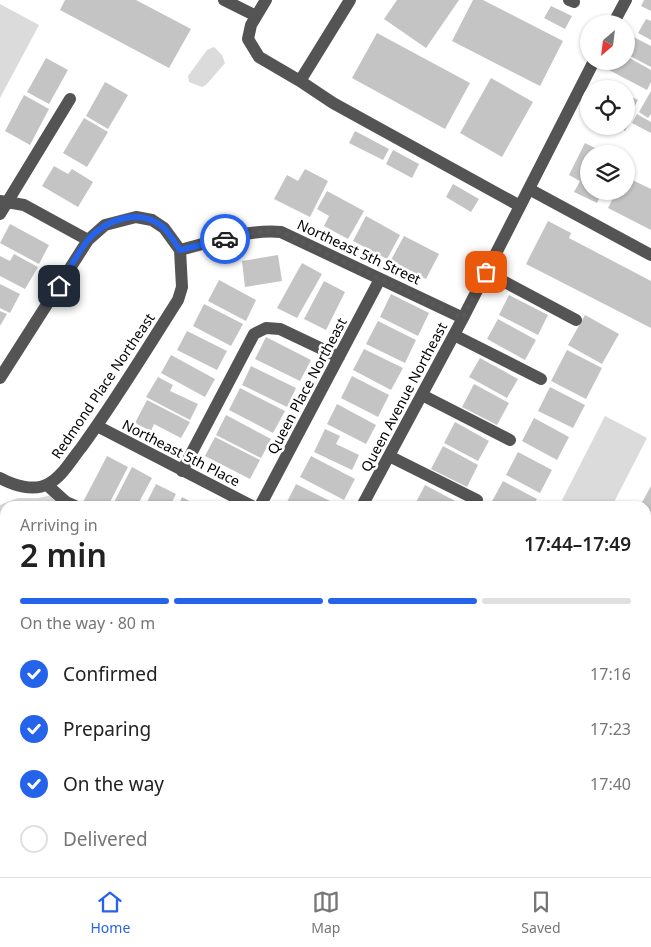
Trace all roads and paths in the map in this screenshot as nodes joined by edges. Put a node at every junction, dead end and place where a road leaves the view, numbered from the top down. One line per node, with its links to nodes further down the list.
1 (224, 0): 6 (street)
2 (266, 0): 6 (street)
3 (350, 0): 8 (street)
4 (626, 0): 5 (street)
5 (618, 15)
6 (256, 16): 8 (street)
7 (589, 70): 10 (street, Queen Avenue Northeast)
8 (300, 81): 12 (street)
9 (70, 99): 11 (street)
10 (529, 189): 12 (street, Queen Avenue Northeast); 16 (street)
11 (4, 201): 13 (street); 14 (street)
12 (520, 206): 17 (street, Queen Avenue Northeast)
13 (0, 214)
14 (88, 240): 15 (street); 23 (street)
15 (180, 250): 18 (street, Northeast 5th Street); 26 (street, Redmond Place Northeast)
16 (651, 255)
17 (486, 272): 19 (street, Queen Avenue Northeast); 20 (street)
18 (380, 279): 19 (street, Northeast 5th Street); 22 (street, Queen Place Northeast)
19 (463, 318): 21 (street, Queen Avenue Northeast)
20 (576, 320)
21 (454, 335): 24 (street); 25 (street, Queen Avenue Northeast)
22 (339, 357): 29 (street); 35 (street, Queen Place Northeast)
23 (0, 378)
24 (541, 379)
25 (422, 395): 27 (street); 28 (street, Queen Avenue Northeast)
26 (97, 426): 29 (street, Northeast 5th Place); 31 (street, Redmond Place Northeast)
27 (510, 440)
28 (389, 456): 32 (street); 36 (street, Queen Avenue Northeast)
29 (182, 470): 34 (street, Northeast 5th Place)
30 (0, 478): 31 (street)
31 (47, 485): 33 (street)
32 (477, 500)
33 (65, 501)
34 (242, 501)
35 (263, 501)
36 (365, 501)

